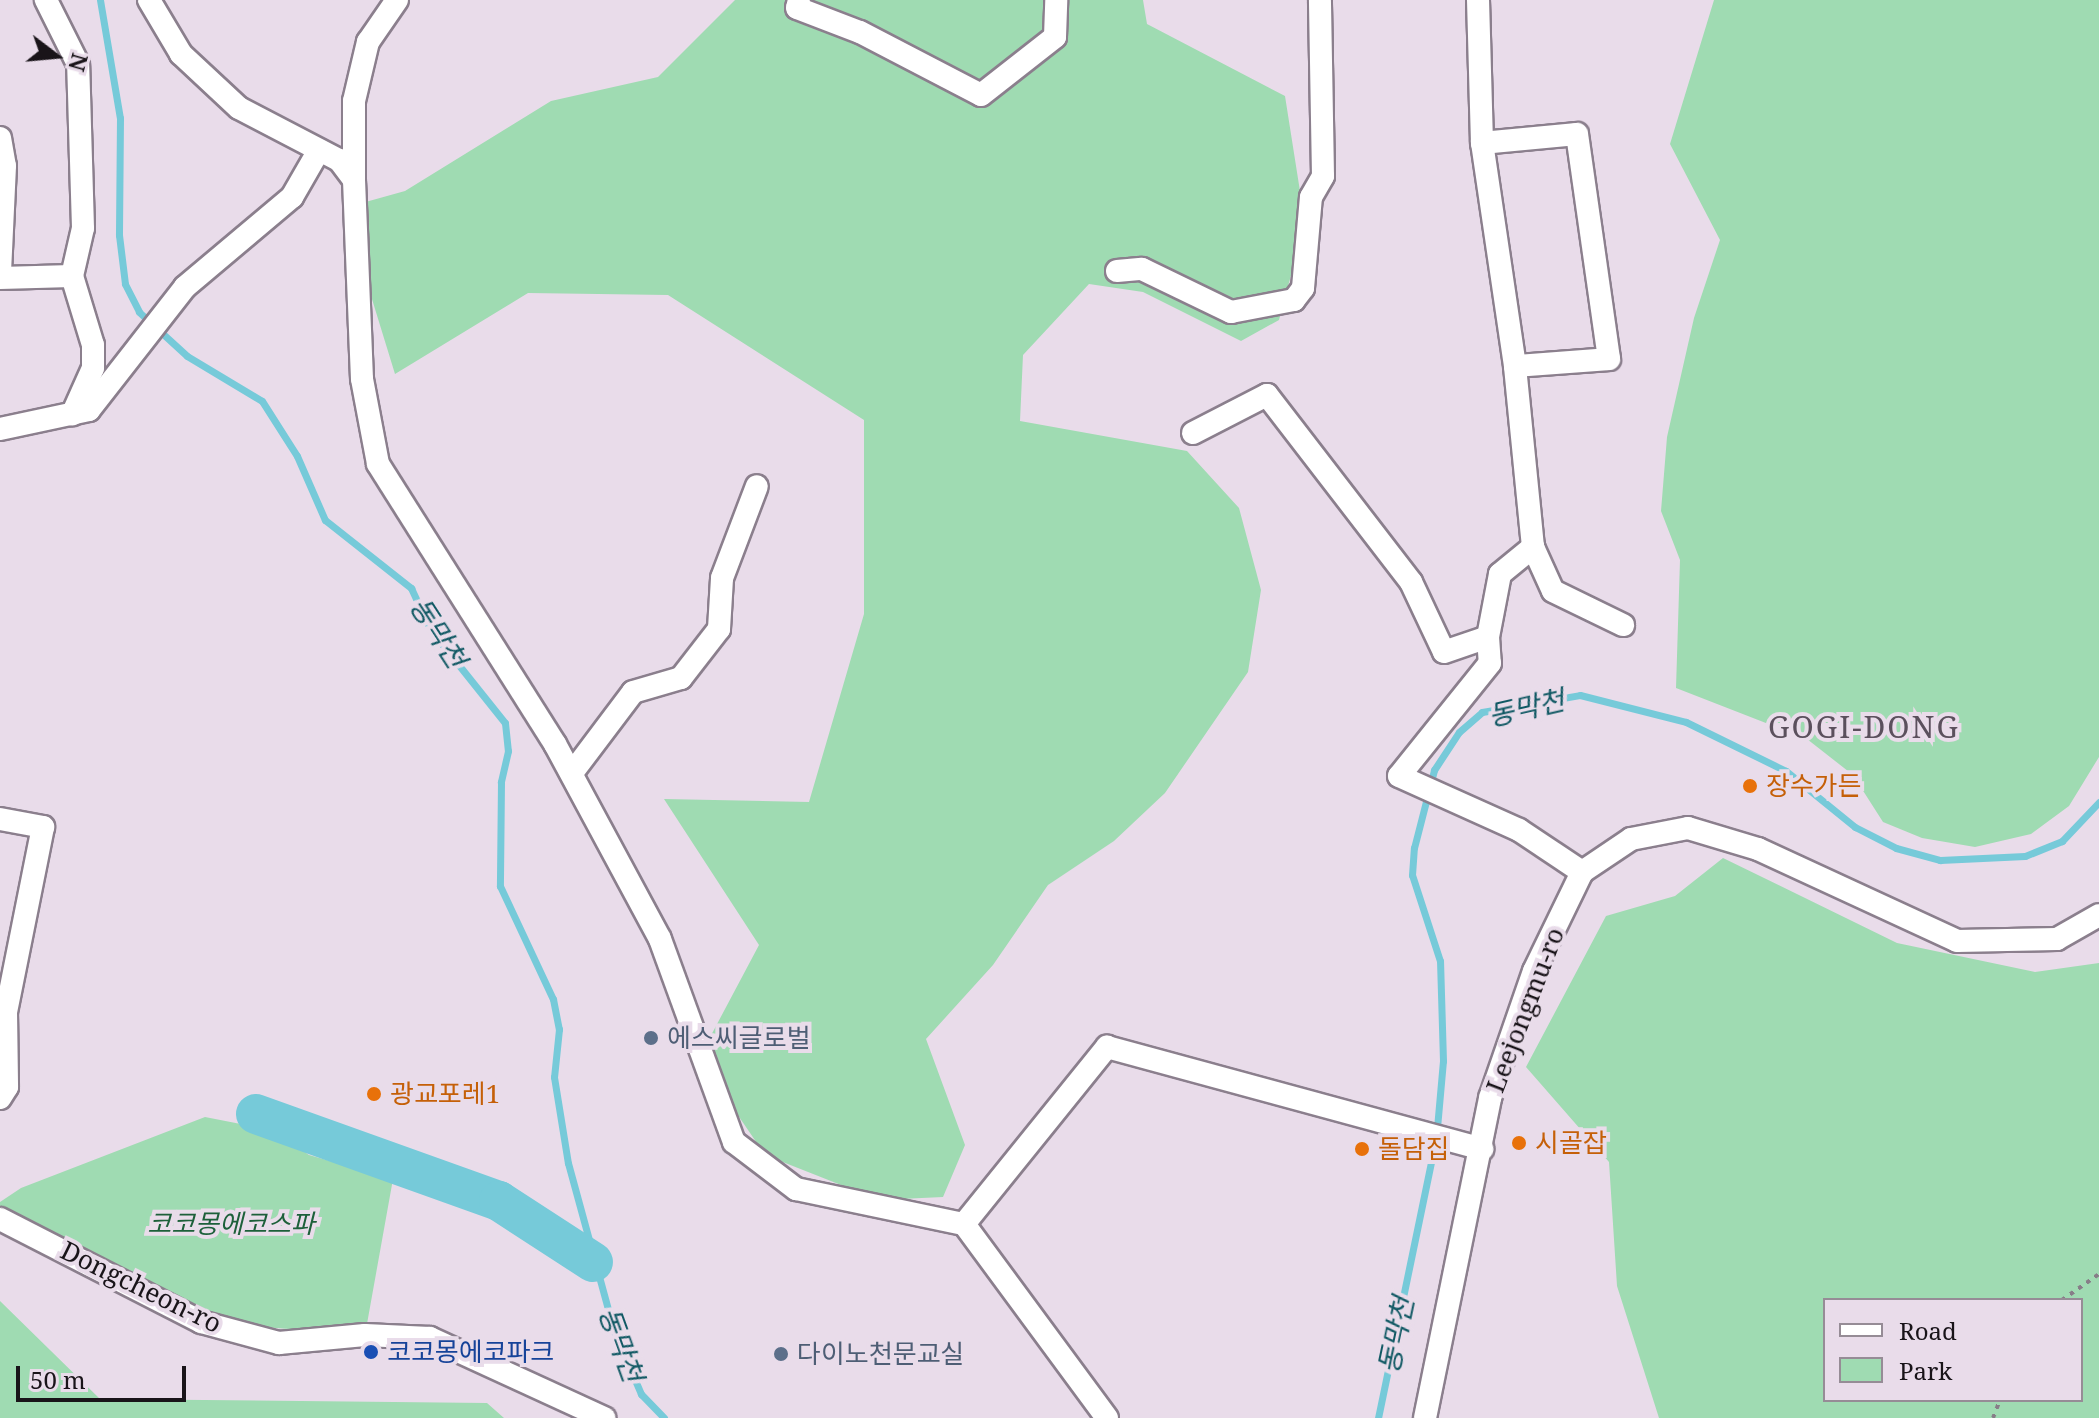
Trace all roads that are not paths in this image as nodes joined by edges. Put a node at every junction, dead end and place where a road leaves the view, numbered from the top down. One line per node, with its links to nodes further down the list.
1 (46, 0): 14 (street)
2 (149, 0): 10 (street)
3 (397, 0): 11 (street)
4 (799, 0): 5 (street)
5 (1056, 0)
6 (1320, 0): 12 (street)
7 (1478, 0): 9 (street)
8 (0, 138): 13 (street)
9 (1482, 143): 15 (street); 15 (street)
10 (319, 150): 11 (street); 16 (street)
11 (354, 180): 23 (street)
12 (1117, 271)
13 (0, 275): 14 (street)
14 (72, 276): 16 (street)
15 (1515, 366): 20 (street)
16 (72, 415): 17 (street)
17 (0, 429)
18 (1193, 433): 22 (street)
19 (757, 486): 23 (street)
20 (1533, 547): 21 (street); 22 (street)
21 (1623, 625)
22 (1488, 637): 25 (street)
23 (572, 773): 30 (street)
24 (0, 819): 27 (street)
25 (1582, 872): 26 (street); 28 (street, Leejongmu-ro)
26 (2099, 915)
27 (0, 1098)
28 (1482, 1149): 30 (street); 33 (street, Leejongmu-ro)
29 (0, 1219): 31 (street, Dongcheon-ro)
30 (964, 1224): 32 (street)
31 (604, 1418)
32 (1107, 1418)
33 (1425, 1418)

